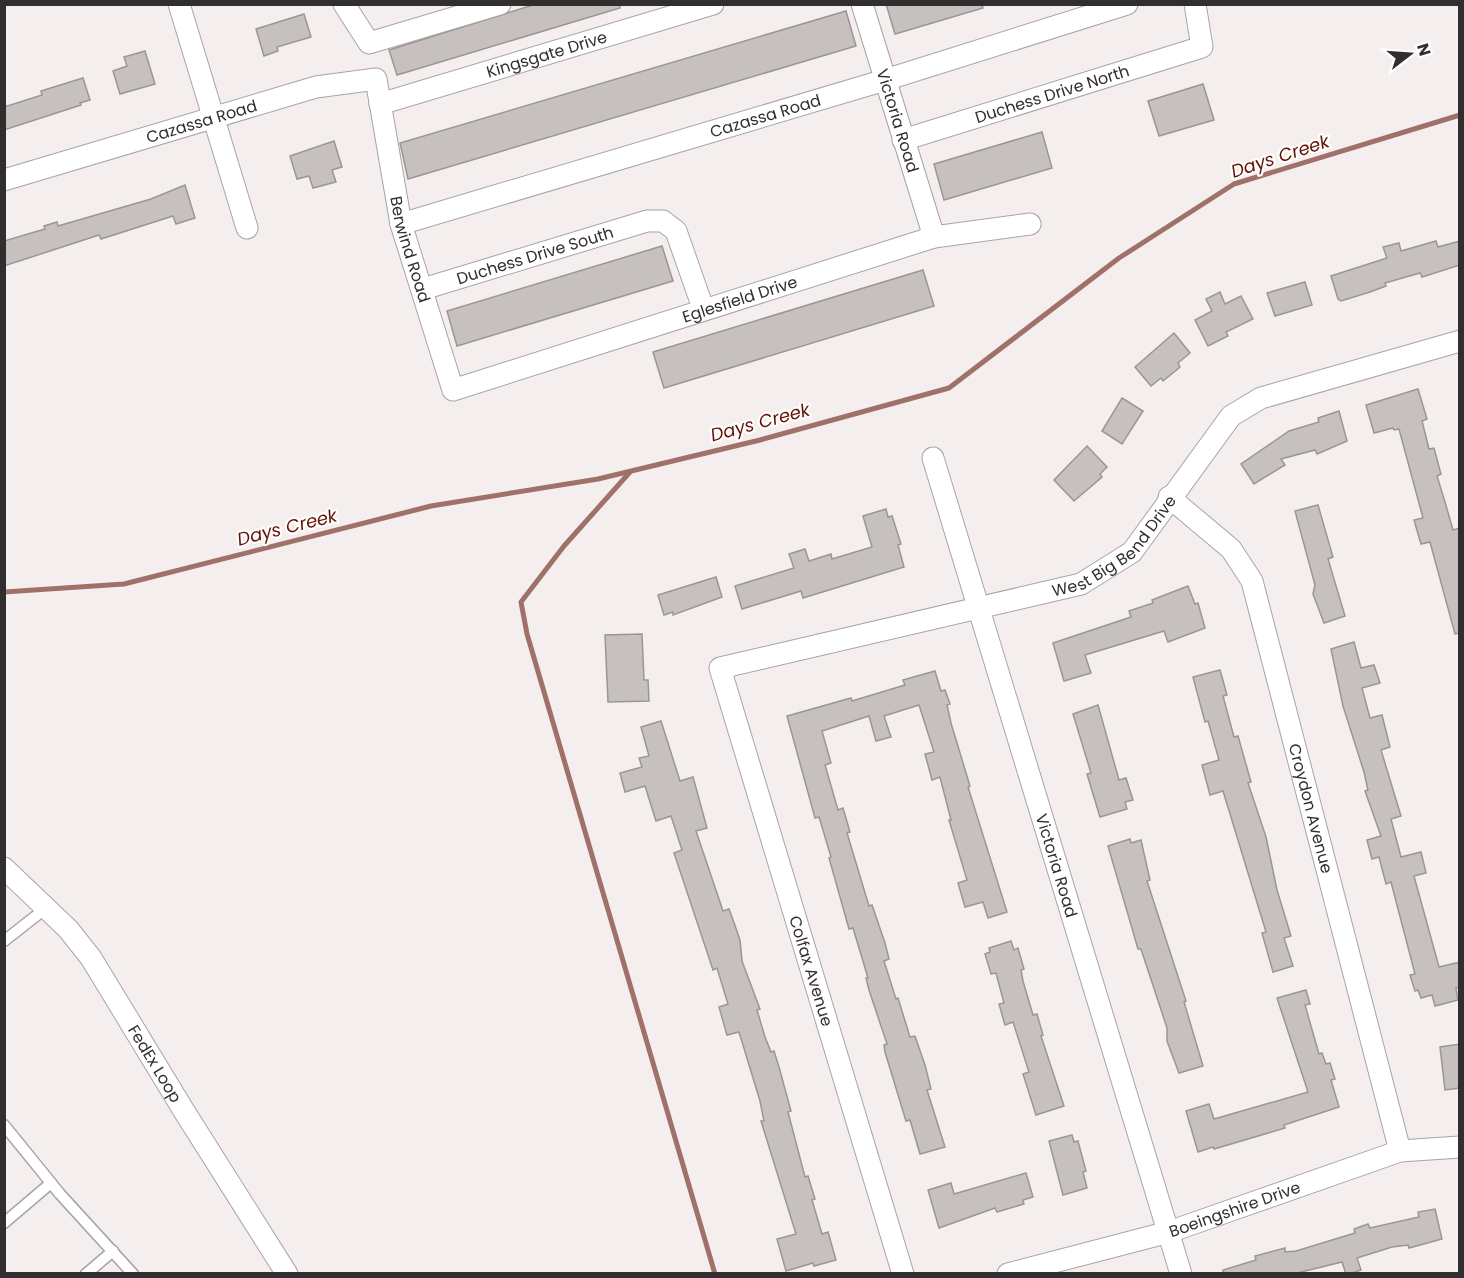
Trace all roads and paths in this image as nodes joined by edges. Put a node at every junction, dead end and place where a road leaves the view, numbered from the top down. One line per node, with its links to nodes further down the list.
1 (179, 4): 11 (street)
2 (344, 4): 3 (street)
3 (500, 4)
4 (712, 4): 8 (street, Kingsgate Drive)
5 (862, 4): 9 (street, Victoria Road)
6 (1128, 4): 9 (street, Cazassa Road)
7 (1195, 4): 12 (street, Duchess Drive North)
8 (665, 11): 10 (street, Kingsgate Drive)
9 (885, 81): 12 (street, Victoria Road); 14 (street, Cazassa Road)
10 (380, 104): 11 (street, Cazassa Road); 14 (street, Berwind Road)
11 (214, 119): 13 (street, Cazassa Road); 16 (street)
12 (903, 140): 17 (street, Victoria Road)
13 (4, 180)
14 (401, 224): 18 (street, Berwind Road)
15 (1030, 224): 17 (street, Eglesfield Drive)
16 (247, 228)
17 (934, 237): 19 (street, Eglesfield Drive)
18 (423, 289): 19 (street, Duchess Drive South); 21 (street, Berwind Road)
19 (703, 308): 21 (street, Eglesfield Drive)
20 (1460, 341): 23 (street, West Big Bend Drive)
21 (453, 390)
22 (933, 458): 24 (street, Victoria Road)
23 (1169, 497): 24 (street, West Big Bend Drive); 31 (street, Croydon Avenue)
24 (976, 607): 25 (street, West Big Bend Drive); 34 (street, Victoria Road)
25 (720, 668): 39 (street, Colfax Avenue)
26 (4, 868): 27 (street, FedEx Loop)
27 (46, 908): 28 (lane); 38 (street, FedEx Loop)
28 (4, 941)
29 (4, 1125): 32 (lane)
30 (1460, 1147): 31 (street, Boeingshire Drive)
31 (1400, 1151): 34 (street, Boeingshire Drive)
32 (51, 1183): 33 (lane); 35 (lane)
33 (4, 1223)
34 (1168, 1232): 40 (street, Boeingshire Drive); 41 (street, Victoria Road)
35 (113, 1251): 36 (lane); 37 (lane)
36 (86, 1274)
37 (134, 1274)
38 (287, 1274)
39 (903, 1274)
40 (1008, 1274)
41 (1181, 1274)

